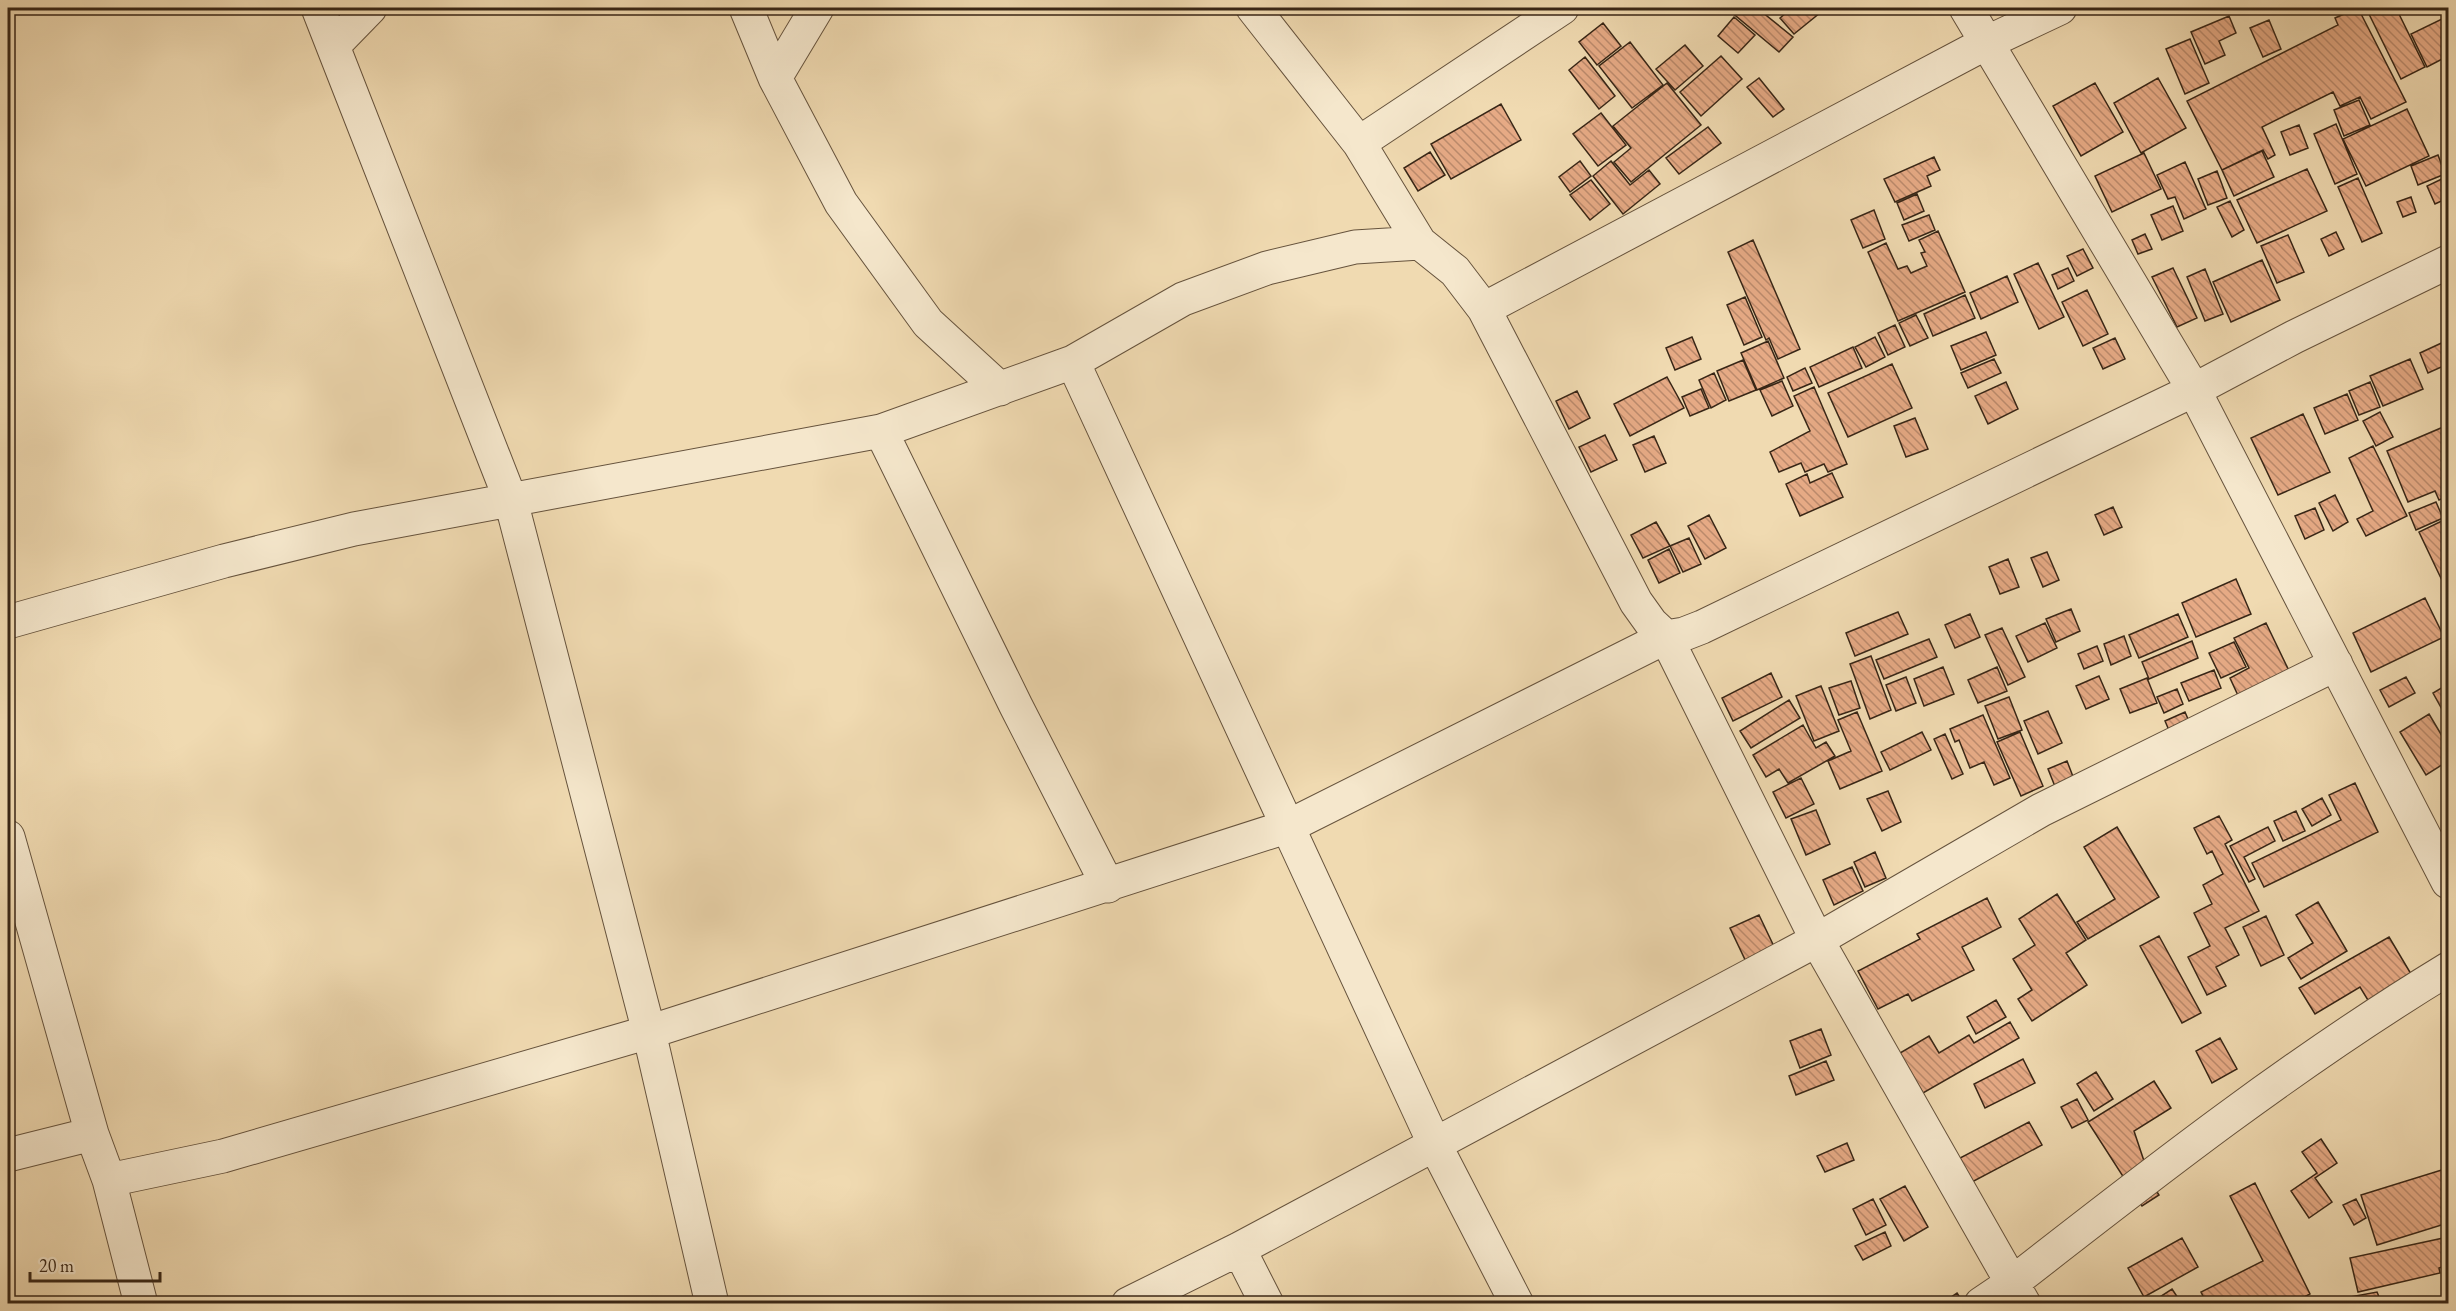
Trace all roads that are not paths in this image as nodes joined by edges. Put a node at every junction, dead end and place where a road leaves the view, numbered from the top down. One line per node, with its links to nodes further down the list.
1 (318, 8): 10 (street)
2 (370, 8): 10 (street)
3 (746, 8): 11 (street)
4 (817, 8): 11 (street)
5 (1253, 8): 12 (street)
6 (1562, 8): 12 (street)
7 (1966, 8): 9 (street)
8 (2060, 8): 9 (street)
9 (1988, 42): 15 (street); 18 (street)
10 (333, 46): 20 (street)
11 (775, 78): 17 (street)
12 (1359, 143): 13 (street)
13 (1420, 243): 15 (street); 16 (street)
14 (2448, 263): 18 (street)
15 (1484, 309): 22 (street)
16 (1073, 362): 17 (street); 24 (street)
17 (1000, 389): 19 (street)
18 (2194, 390): 22 (street); 23 (street)
19 (881, 431): 20 (street); 27 (street)
20 (511, 501): 21 (street); 30 (street)
21 (8, 622)
22 (1666, 637): 24 (street); 28 (street)
23 (2336, 664): 26 (street); 28 (street)
24 (1289, 826): 27 (street); 32 (street)
25 (8, 837): 31 (street)
26 (2448, 882)
27 (1108, 886): 30 (street)
28 (1817, 940): 32 (street); 36 (street)
29 (2448, 969): 36 (street)
30 (649, 1032): 34 (street); 38 (street)
31 (92, 1134): 33 (street); 34 (street)
32 (1435, 1145): 35 (street); 41 (street)
33 (8, 1155)
34 (109, 1180): 37 (street)
35 (1239, 1249): 39 (street); 40 (street)
36 (2018, 1293): 42 (street)
37 (141, 1304)
38 (712, 1304)
39 (1128, 1304)
40 (1267, 1304)
41 (1517, 1304)
42 (1981, 1304)

